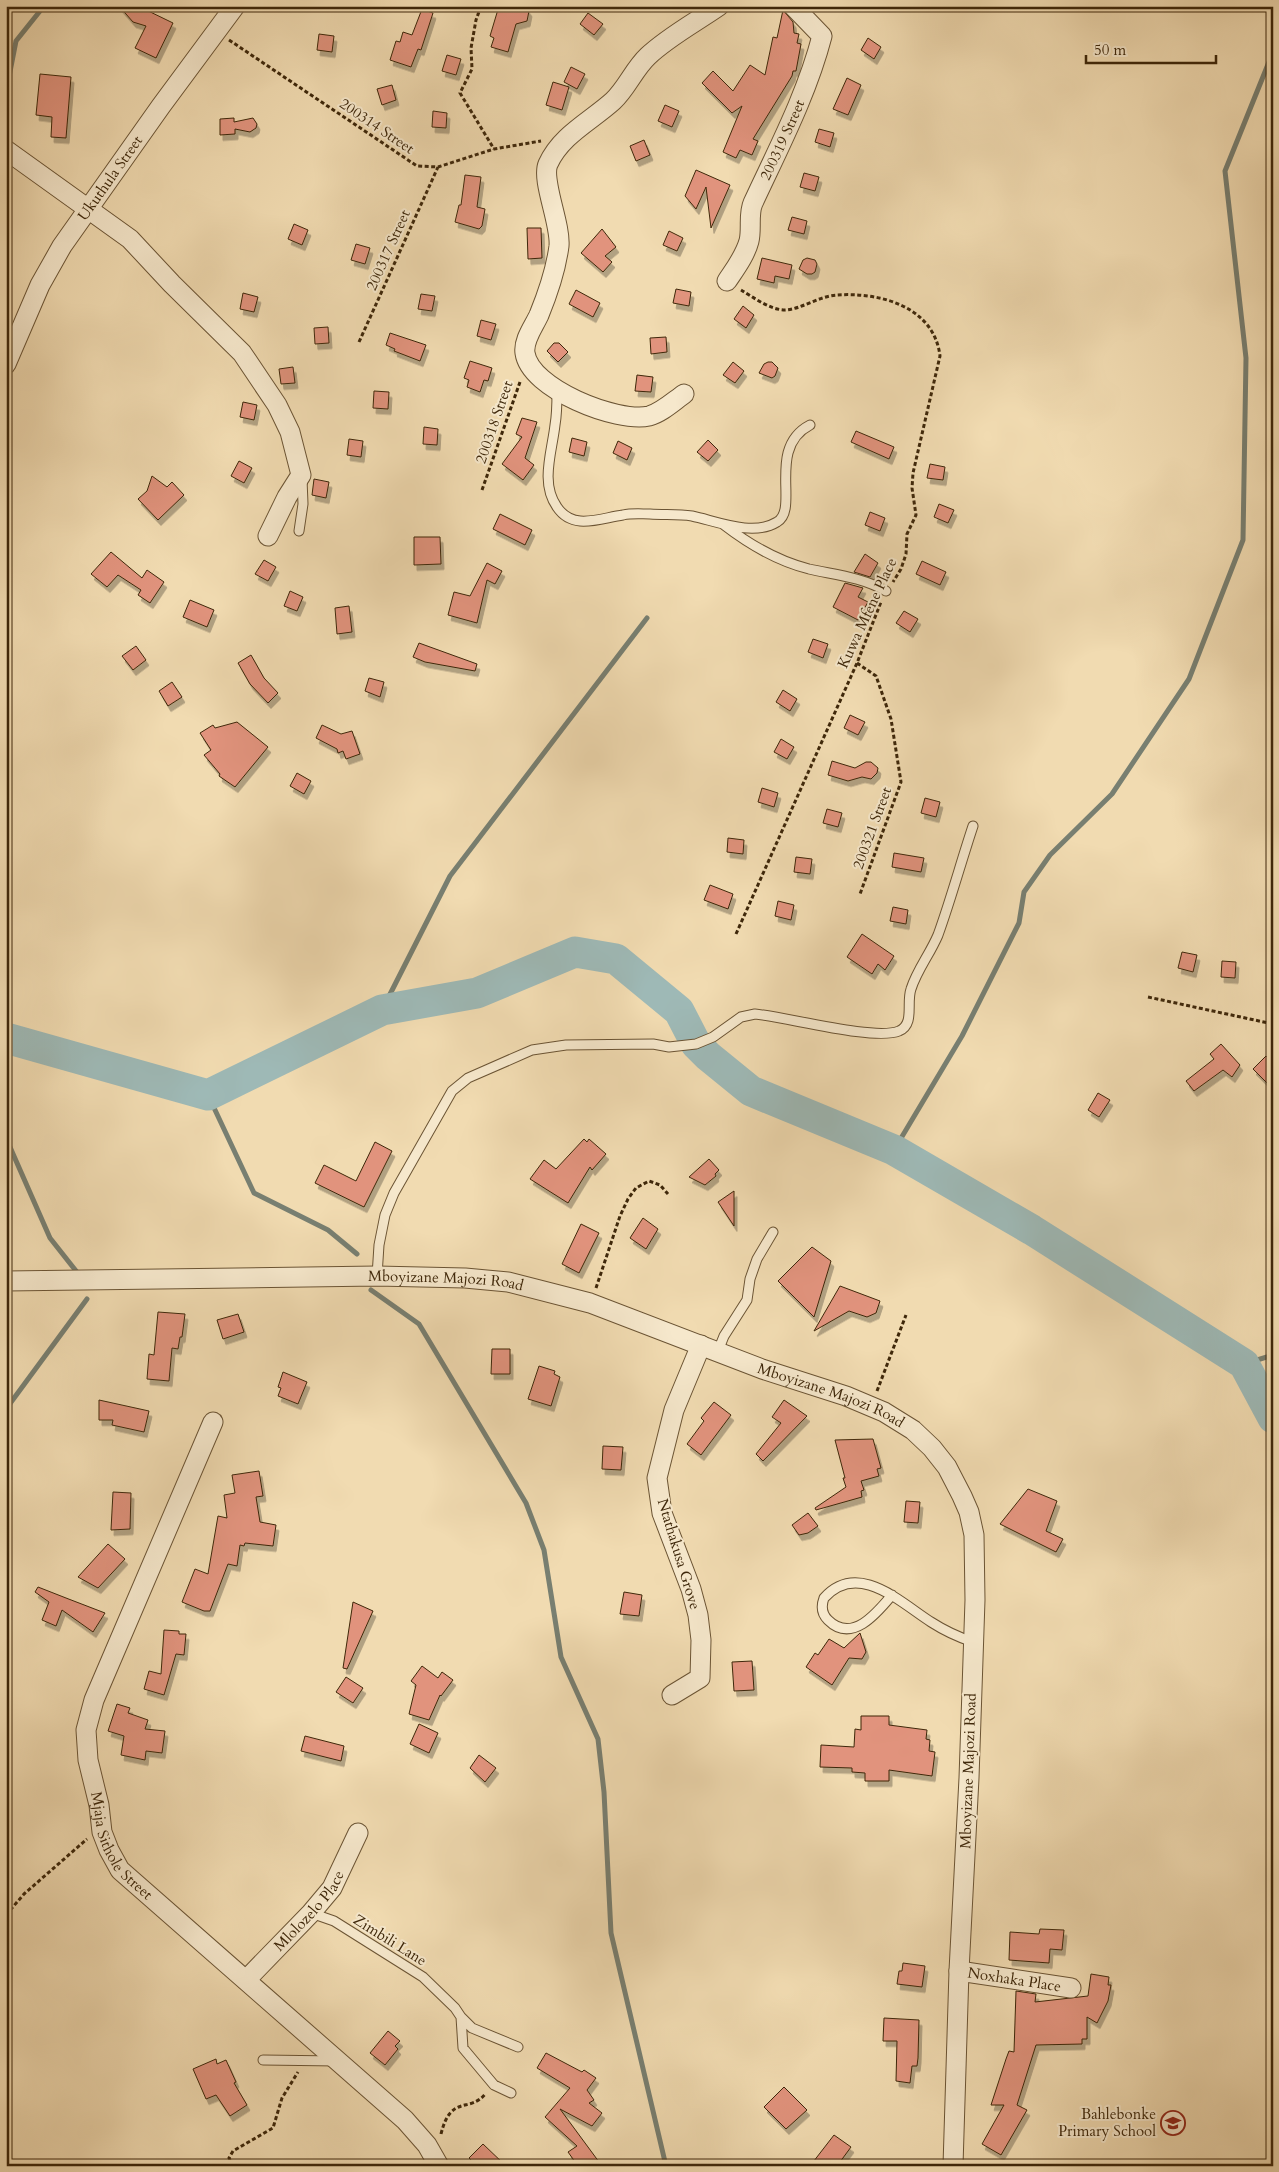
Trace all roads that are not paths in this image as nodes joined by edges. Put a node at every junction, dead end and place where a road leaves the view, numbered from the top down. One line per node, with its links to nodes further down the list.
1 (235, 6): 5 (street, Ukuthula Street)
2 (719, 6): 8 (street)
3 (793, 6): 6 (street, 200319 Street)
4 (6, 150): 5 (street)
5 (87, 209): 7 (street, Ukuthula Street); 11 (street)
6 (726, 281)
7 (6, 364)
8 (557, 391): 9 (street); 12 (lane)
9 (684, 394)
10 (810, 425): 12 (lane)
11 (301, 475): 13 (lane); 14 (street)
12 (724, 525): 15 (lane)
13 (299, 531)
14 (268, 536)
15 (886, 591)
16 (973, 826): 18 (lane)
17 (773, 1232): 20 (lane)
18 (377, 1276): 19 (street, Mboyizane Majozi Road); 20 (street, Mboyizane Majozi Road)
19 (6, 1282)
20 (710, 1348): 23 (street, Mboyizane Majozi Road); 24 (street, Ntathakusa Grove)
21 (213, 1422): 28 (street, Mjaja Sithole Street)
22 (892, 1595): 22 (lane); 23 (lane)
23 (973, 1642): 27 (street, Mboyizane Majozi Road)
24 (672, 1695)
25 (358, 1833): 26 (street, Mlolozelo Place)
26 (311, 1913): 28 (street, Mlolozelo Place); 30 (lane, Zimbili Lane)
27 (959, 1971): 29 (street, Noxhaka Place); 36 (street, Mboyizane Majozi Road)
28 (246, 1980): 33 (street, Mjaja Sithole Street)
29 (1071, 1988)
30 (460, 2017): 31 (lane, Zimbili Lane); 34 (lane)
31 (518, 2047)
32 (263, 2060): 33 (lane)
33 (337, 2061): 35 (street, Mjaja Sithole Street)
34 (511, 2093)
35 (439, 2166)
36 (953, 2166)

